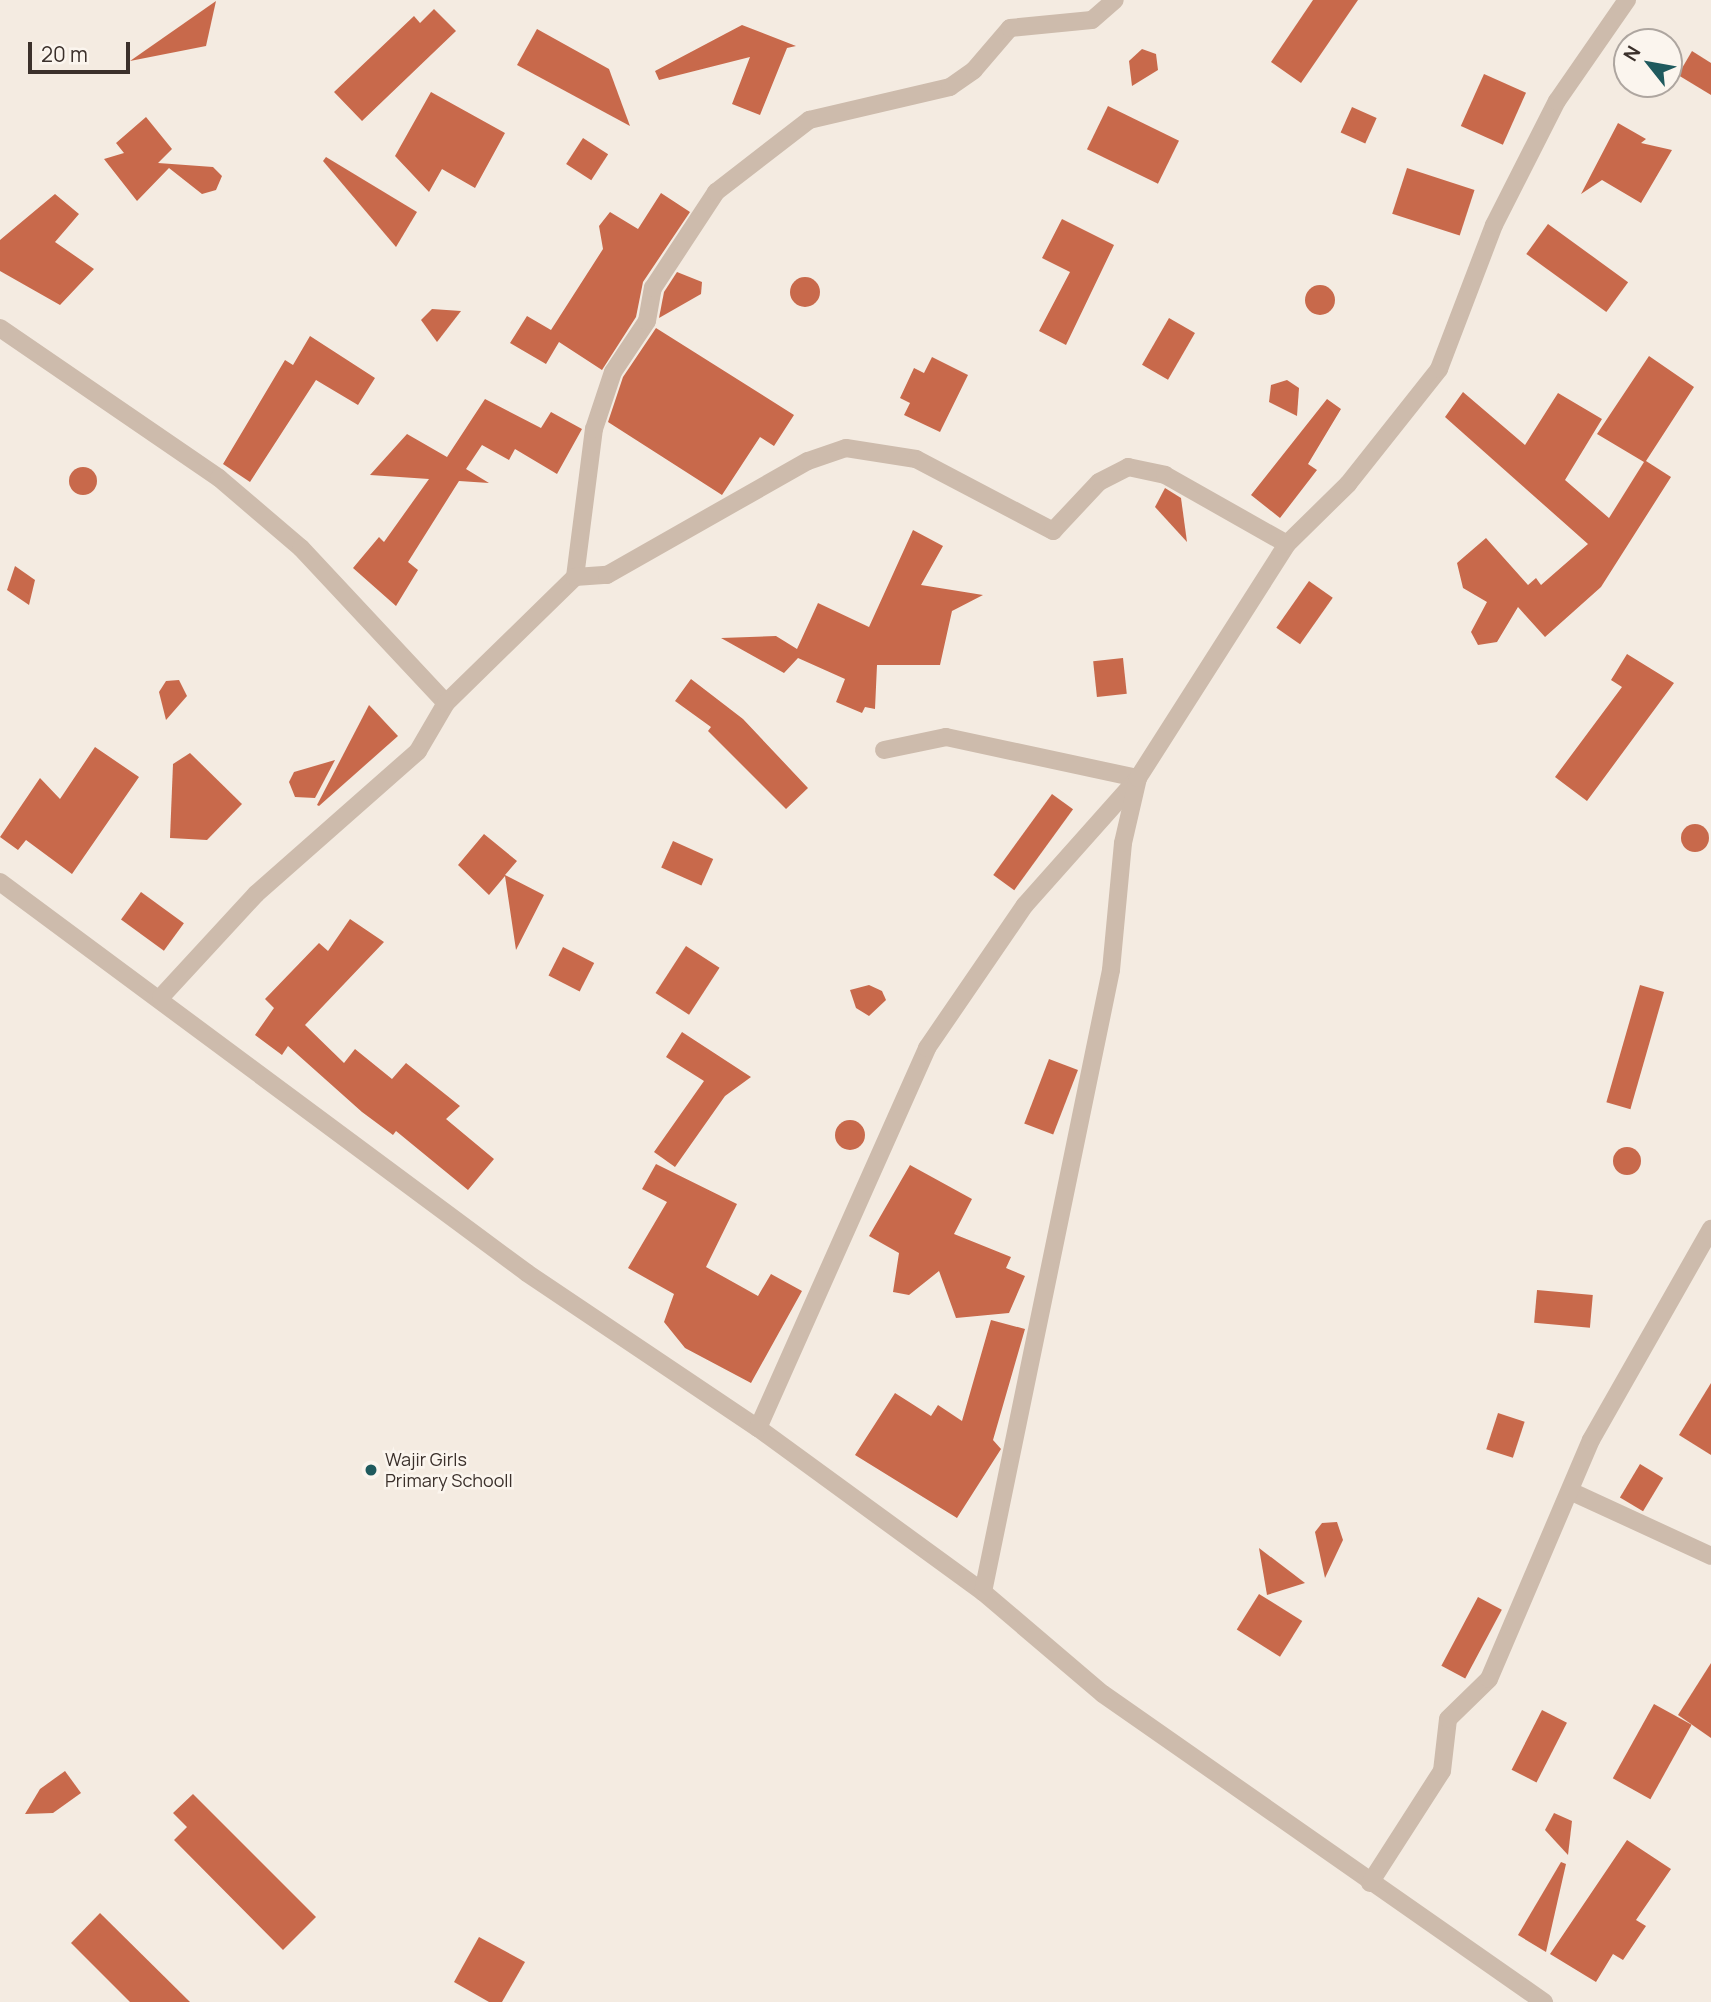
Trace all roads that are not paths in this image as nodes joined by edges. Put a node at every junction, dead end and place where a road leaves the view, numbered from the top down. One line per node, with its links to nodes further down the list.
1 (1115, 0): 5 (street)
2 (1627, 0): 4 (street)
3 (0, 328): 6 (street)
4 (1287, 544): 5 (street); 8 (street)
5 (575, 578): 6 (street)
6 (446, 703): 10 (street)
7 (884, 750): 8 (street)
8 (1139, 778): 12 (street); 15 (street)
9 (0, 882): 10 (street)
10 (161, 997): 12 (street)
11 (1711, 1230): 13 (street)
12 (758, 1428): 15 (street)
13 (1570, 1491): 14 (street); 16 (street)
14 (1711, 1556)
15 (983, 1592): 16 (street)
16 (1370, 1883): 17 (street)
17 (1544, 2002)

